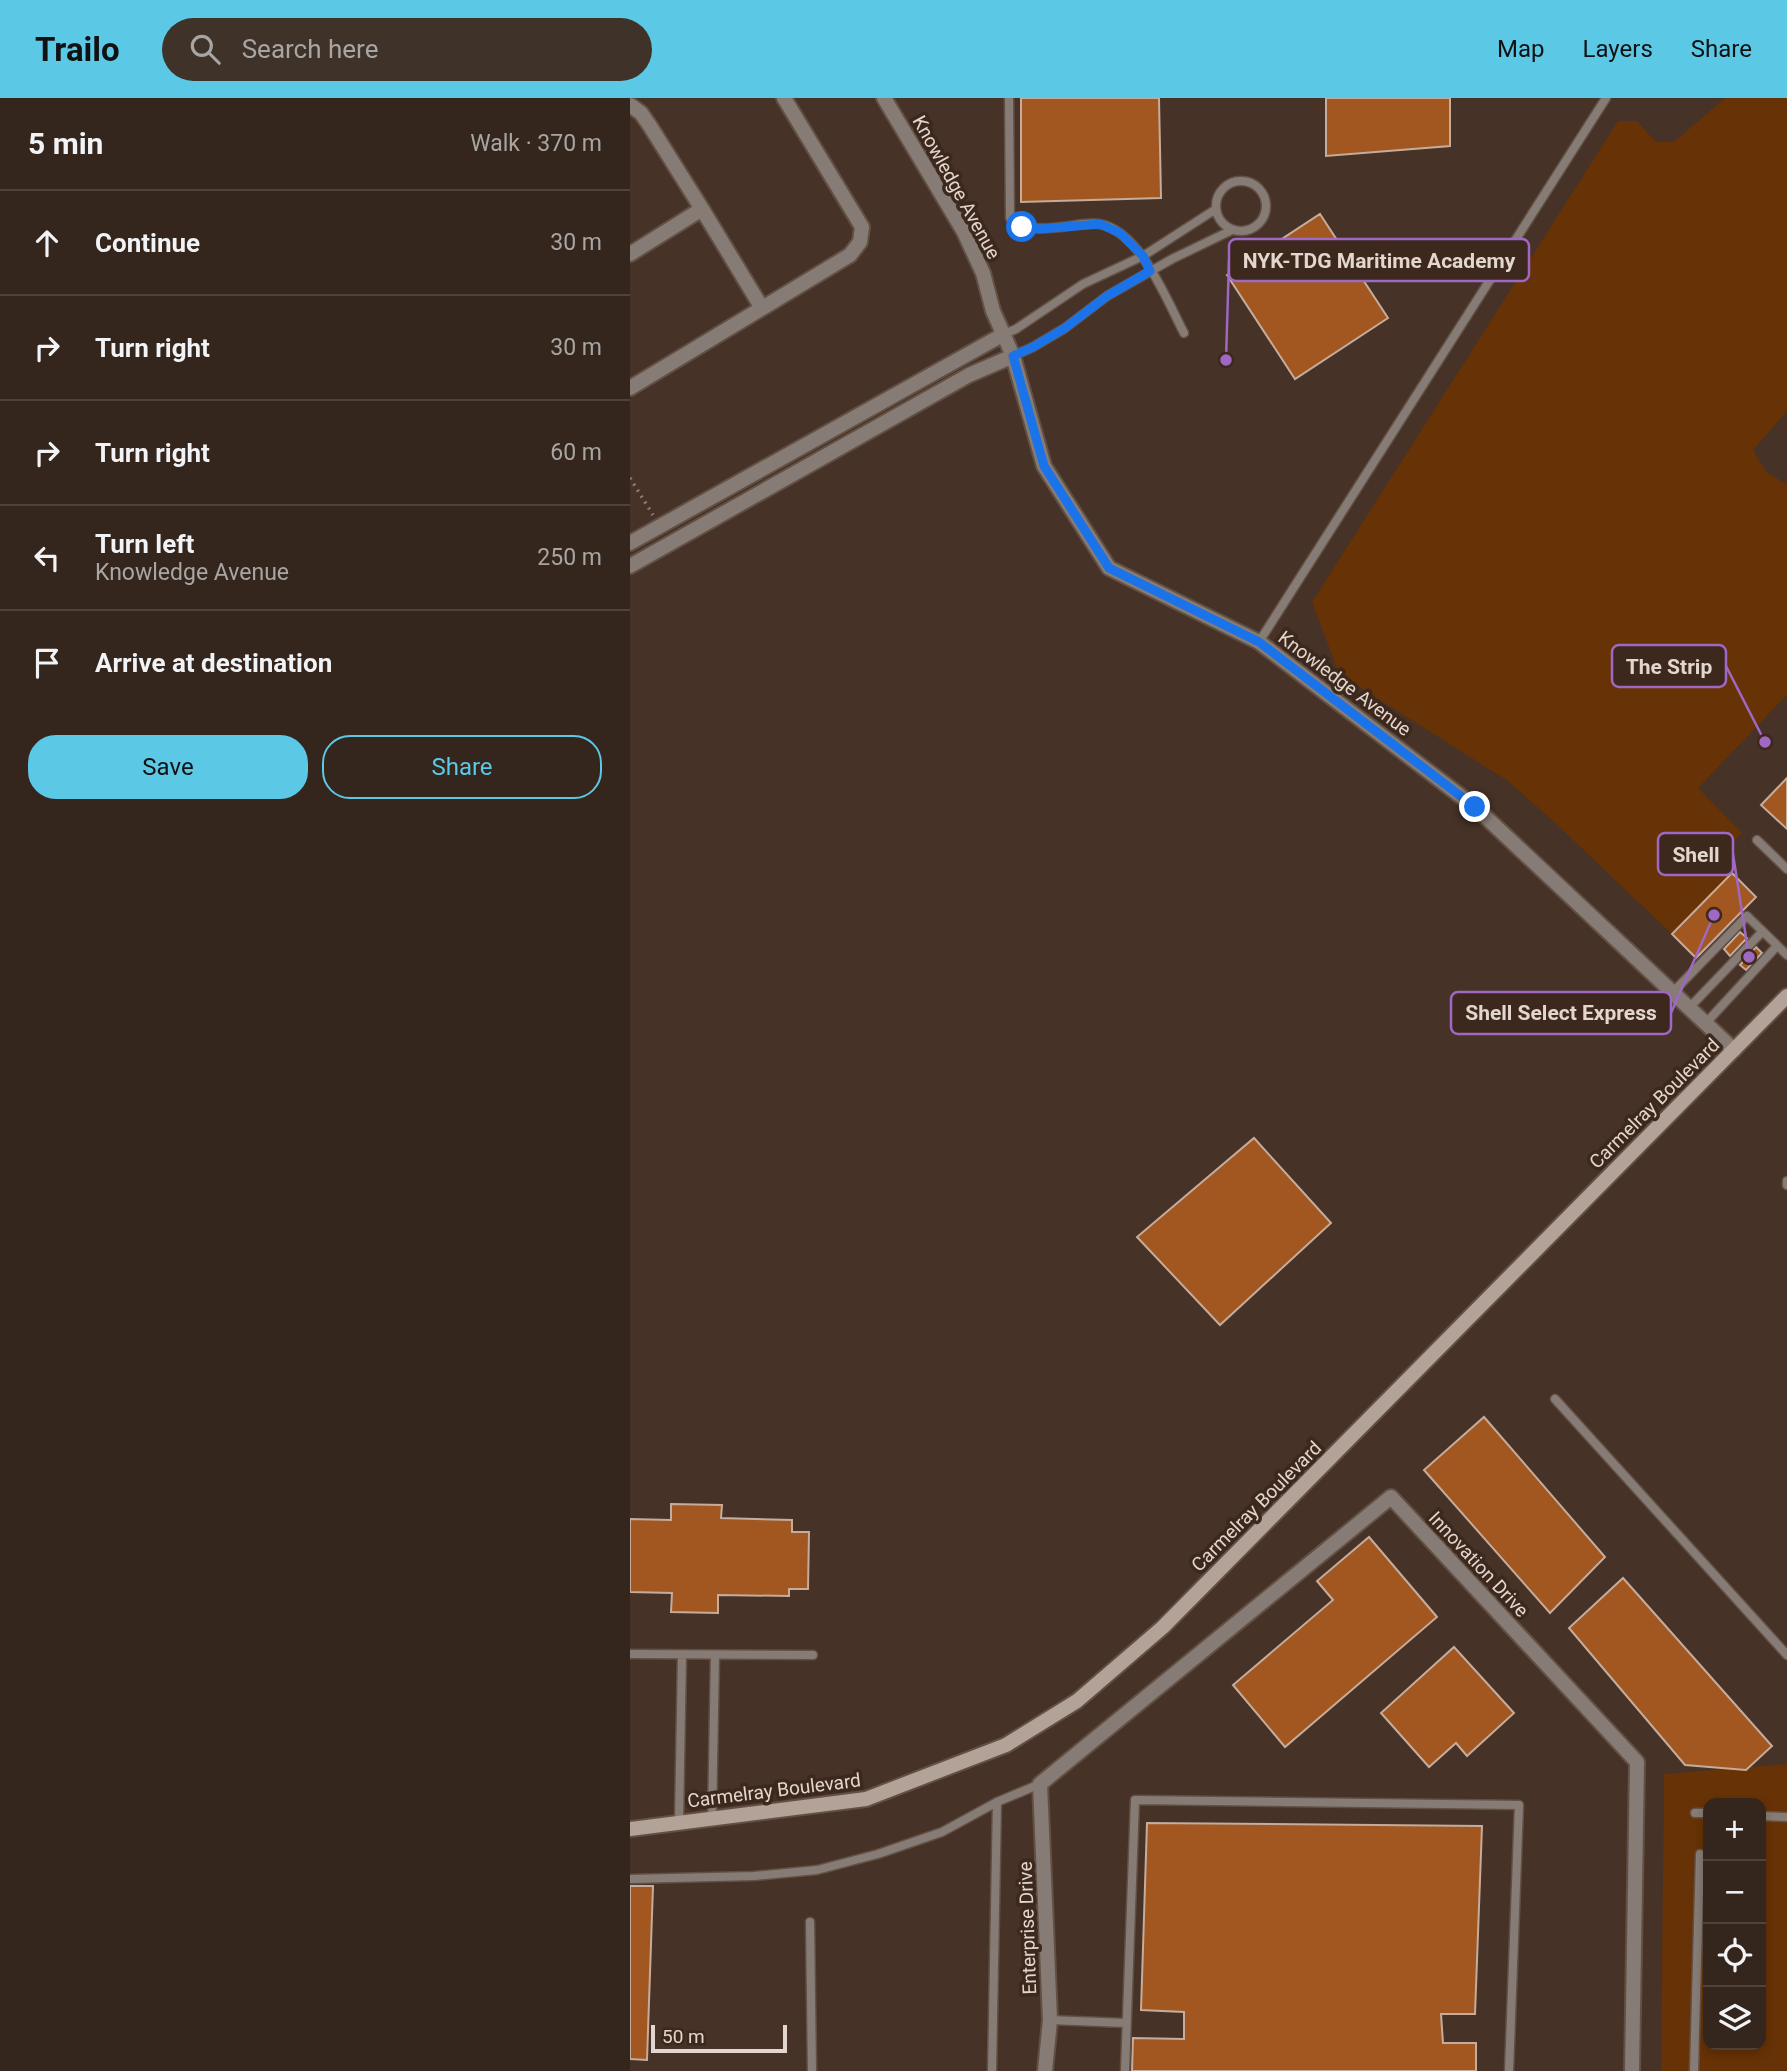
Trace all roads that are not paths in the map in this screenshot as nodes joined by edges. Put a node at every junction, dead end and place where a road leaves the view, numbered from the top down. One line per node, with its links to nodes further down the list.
1 (784, 98): 12 (street)
2 (884, 98): 14 (street, Knowledge Avenue)
3 (1009, 98): 10 (lane)
4 (1606, 98): 19 (lane)
5 (630, 105): 6 (street)
6 (702, 209): 9 (street); 12 (street)
7 (1216, 209): 8 (lane); 8 (lane); 10 (lane)
8 (1232, 230): 11 (lane)
9 (630, 254)
10 (1143, 256): 11 (lane); 14 (lane)
11 (1150, 271): 13 (lane); 15 (lane)
12 (762, 307): 16 (street)
13 (1184, 333)
14 (1004, 334): 15 (street, Knowledge Avenue); 17 (street)
15 (1013, 356): 18 (street); 19 (street, Knowledge Avenue)
16 (630, 388)
17 (630, 543)
18 (630, 566)
19 (1259, 642): 25 (street, Knowledge Avenue)
20 (1757, 840): 21 (lane)
21 (1787, 869)
22 (1762, 932): 23 (lane); 25 (lane); 27 (lane)
23 (1777, 946): 24 (lane); 28 (lane)
24 (1787, 956)
25 (1672, 993): 27 (street, Knowledge Avenue)
26 (1787, 996): 29 (street, Carmelray Boulevard)
27 (1688, 1009): 28 (street, Knowledge Avenue)
28 (1705, 1024): 29 (street, Knowledge Avenue)
29 (1734, 1050): 42 (street, Carmelray Boulevard)
30 (1555, 1399): 35 (lane)
31 (630, 1654): 32 (lane)
32 (681, 1655): 33 (lane); 43 (lane)
33 (715, 1655): 34 (lane); 42 (lane)
34 (813, 1655)
35 (1787, 1656)
36 (1040, 1784): 37 (lane); 48 (street, Enterprise Drive); 55 (street, Innovation Drive)
37 (997, 1802): 46 (lane); 51 (lane)
38 (1695, 1813): 39 (lane)
39 (1703, 1813)
40 (1766, 1816): 41 (lane)
41 (1787, 1817)
42 (712, 1819): 43 (street, Carmelray Boulevard)
43 (679, 1821): 44 (street, Carmelray Boulevard)
44 (630, 1829)
45 (1700, 1854): 56 (lane)
46 (630, 1879)
47 (810, 1922): 50 (lane)
48 (1050, 2020): 49 (lane); 52 (street, Enterprise Drive)
49 (1126, 2023): 53 (lane); 54 (lane)
50 (813, 2071)
51 (992, 2071)
52 (1045, 2071)
53 (1125, 2071)
54 (1509, 2071)
55 (1632, 2071)
56 (1695, 2071)

